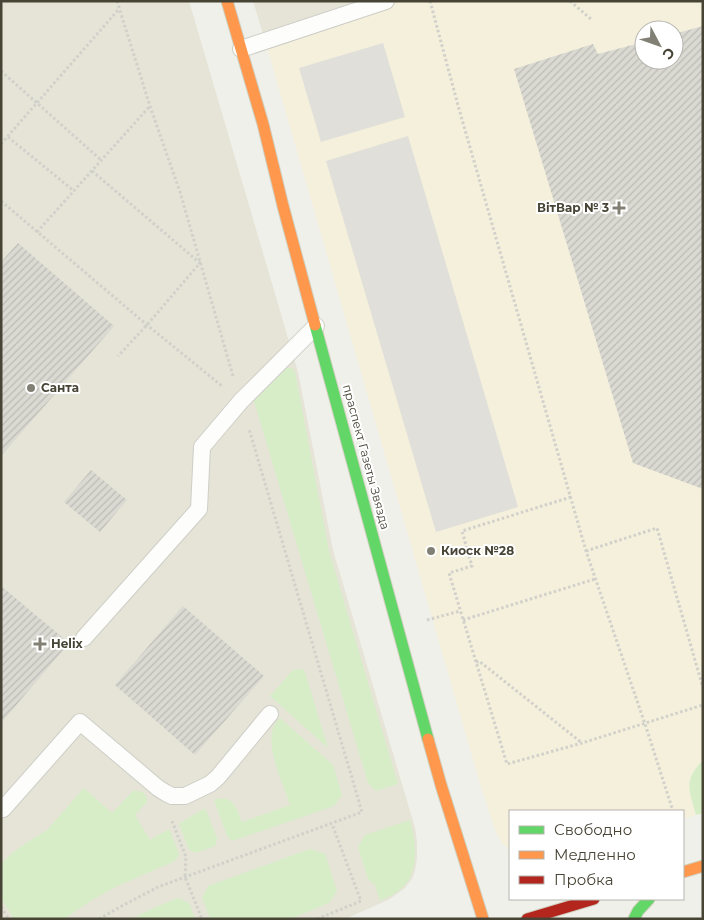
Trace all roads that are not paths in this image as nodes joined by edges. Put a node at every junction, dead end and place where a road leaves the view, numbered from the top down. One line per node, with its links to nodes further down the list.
1 (227, 1): 3 (main road, праспект Газеты Звязда)
2 (386, 1): 3 (lane)
3 (240, 49): 4 (main road, праспект Газеты Звязда)
4 (316, 326): 5 (lane); 12 (main road, праспект Газеты Звязда)
5 (84, 638)
6 (270, 714): 7 (lane)
7 (1, 808)
8 (703, 866): 9 (main road)
9 (686, 872)
10 (591, 900): 13 (main road)
11 (648, 900): 14 (main road)
12 (483, 919)
13 (527, 919)
14 (634, 919)

